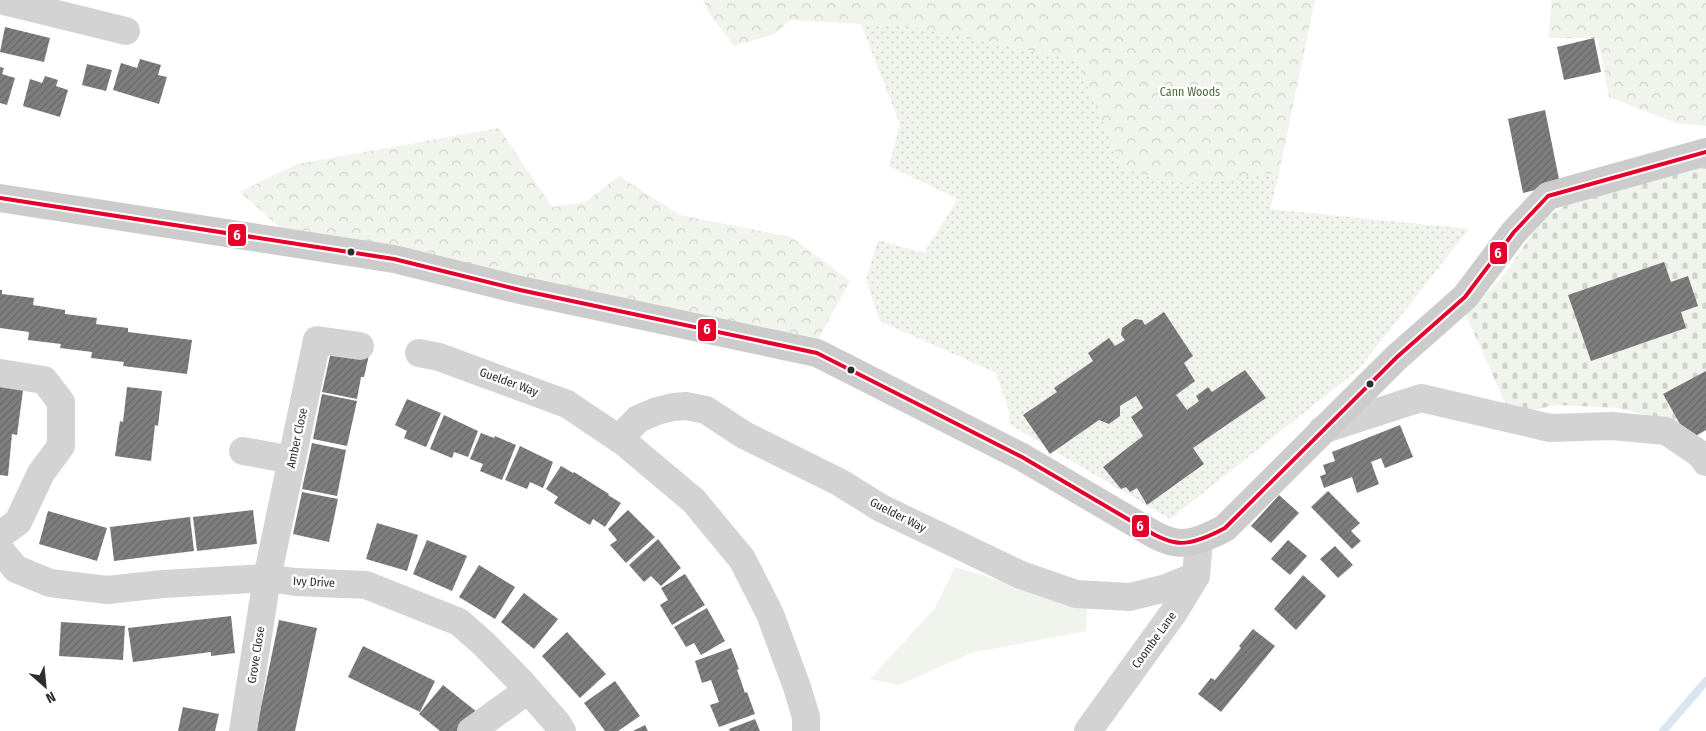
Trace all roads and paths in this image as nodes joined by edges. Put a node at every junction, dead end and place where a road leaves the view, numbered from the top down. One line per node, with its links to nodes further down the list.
1 (0, 0): 2 (street)
2 (50, 6): 3 (street)
3 (126, 32)
4 (1706, 152): 9 (main road)
5 (0, 198): 15 (main road)
6 (360, 346): 12 (street, Amber Close)
7 (419, 353): 10 (street, Guelder Way)
8 (0, 373): 14 (street)
9 (1322, 430): 13 (street); 15 (main road)
10 (619, 439): 17 (street, Guelder Way); 23 (street, Guelder Way)
11 (243, 451): 12 (street)
12 (292, 460): 18 (street, Amber Close)
13 (1706, 462)
14 (0, 535)
15 (1199, 540): 17 (street, Coombe Lane)
16 (8, 560): 18 (street, Ivy Drive)
17 (1196, 576): 24 (street, Coombe Lane)
18 (268, 578): 19 (street, Ivy Drive); 20 (street, Grove Close)
19 (528, 690): 21 (street); 22 (street, Ivy Drive)
20 (243, 731)
21 (471, 731)
22 (562, 731)
23 (806, 731)
24 (1088, 731)

